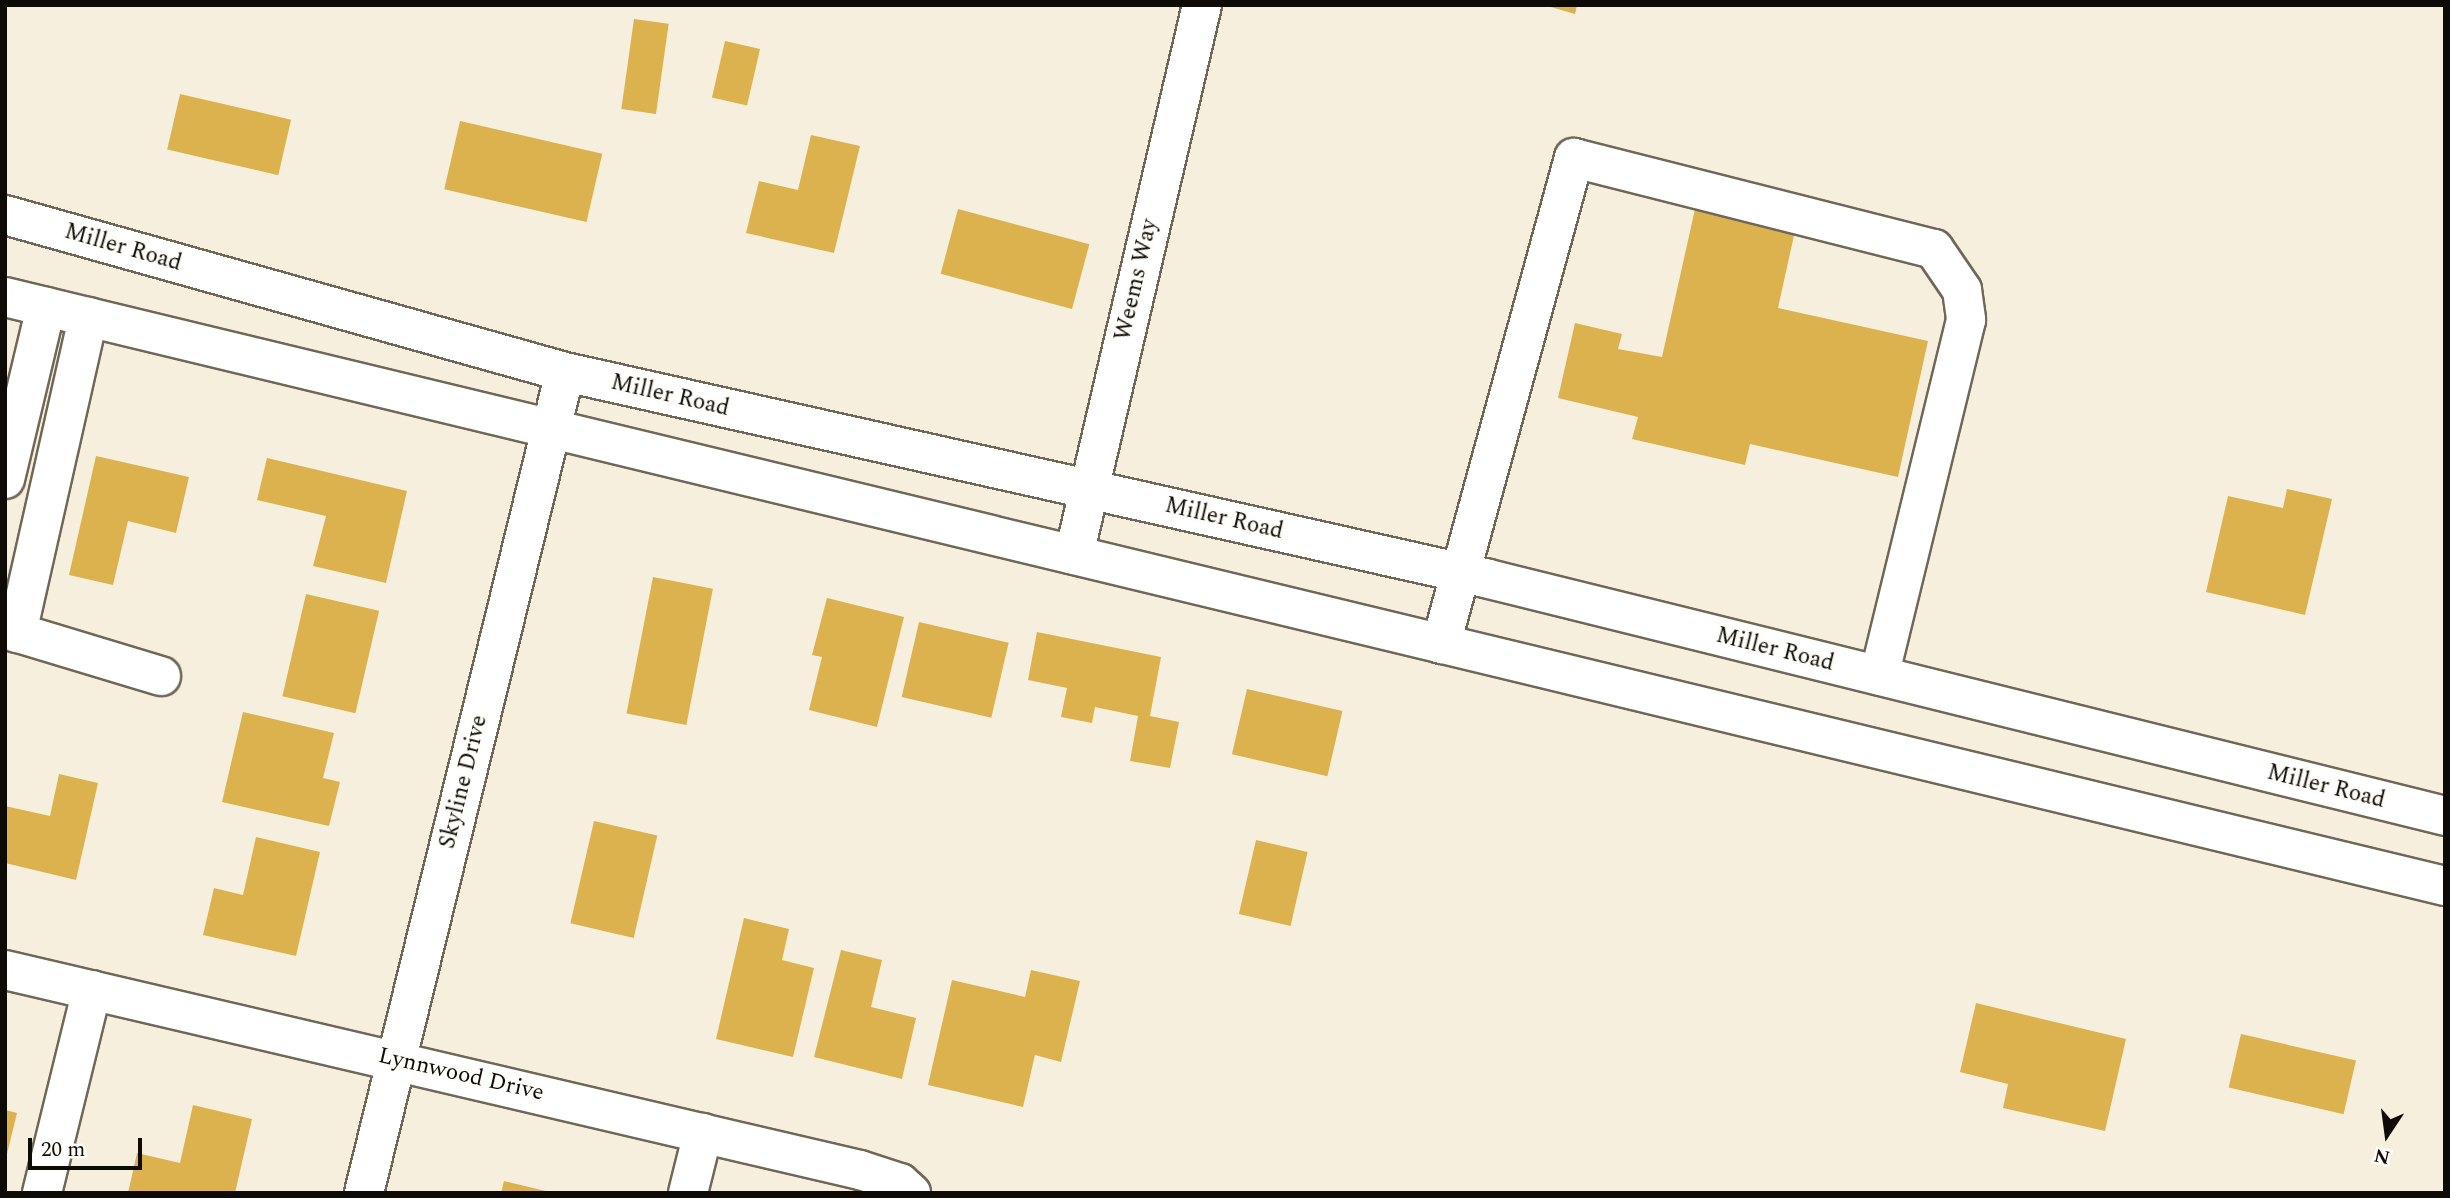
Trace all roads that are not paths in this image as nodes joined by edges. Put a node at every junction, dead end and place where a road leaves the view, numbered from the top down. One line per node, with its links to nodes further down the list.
1 (1202, 5): 9 (main road, Weems Way)
2 (5, 215): 6 (main road, Miller Road)
3 (5, 297): 4 (main road)
4 (46, 307): 5 (main road); 8 (main road)
5 (88, 317): 7 (main road); 12 (main road)
6 (565, 372): 7 (main road, Skyline Drive); 9 (main road, Miller Road)
7 (551, 430): 10 (main road); 20 (main road, Skyline Drive)
8 (5, 479)
9 (1089, 489): 10 (main road, Weems Way); 11 (main road, Miller Road)
10 (1074, 555): 13 (main road)
11 (1461, 573): 13 (main road); 15 (main road, Miller Road); 15 (main road)
12 (11, 631): 14 (main road)
13 (1441, 644): 17 (main road)
14 (161, 676)
15 (1879, 676): 16 (main road, Miller Road)
16 (2445, 816)
17 (2445, 886)
18 (5, 970): 19 (main road, Lynnwood Drive)
19 (92, 990): 20 (main road, Lynnwood Drive); 22 (main road)
20 (396, 1059): 21 (main road, Lynnwood Drive); 23 (main road, Skyline Drive)
21 (703, 1133): 24 (main road); 25 (main road, Lynnwood Drive)
22 (42, 1193)
23 (364, 1193)
24 (688, 1193)
25 (911, 1193)

